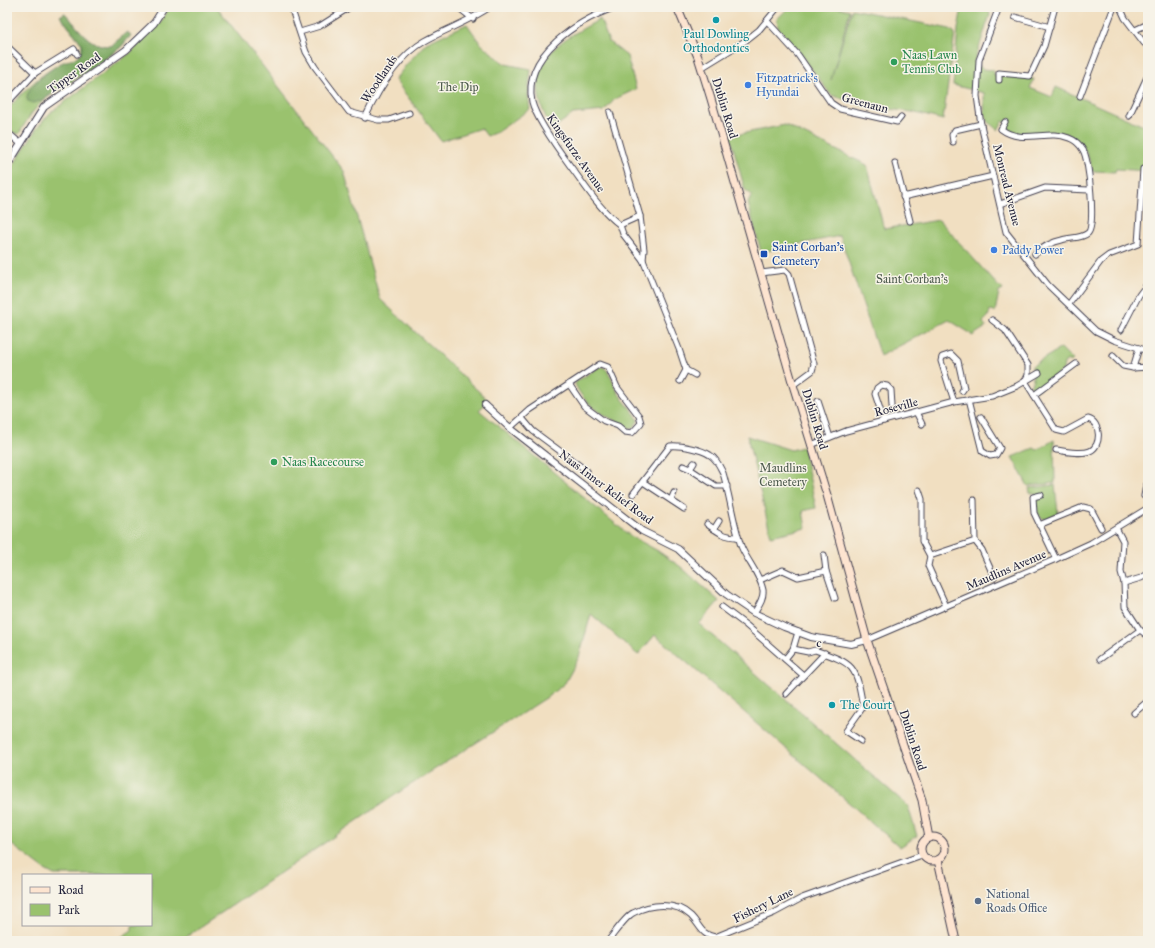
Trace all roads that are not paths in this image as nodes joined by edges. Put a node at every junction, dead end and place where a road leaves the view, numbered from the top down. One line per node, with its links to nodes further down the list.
1 (164, 7): 38 (street, Tipper Road)
2 (291, 7): 19 (street, Woodlands)
3 (350, 7): 19 (street)
4 (458, 7): 14 (street)
5 (490, 7): 14 (street, Woodlands)
6 (616, 7): 48 (street, Kingsfurze Avenue)
7 (677, 7): 23 (main road, Dublin Road)
8 (999, 7): 35 (street, Monread Avenue)
9 (1055, 7): 17 (street)
10 (1114, 7): 27 (street)
11 (1120, 7): 18 (street)
12 (776, 8): 15 (street)
13 (1015, 17): 17 (street)
14 (473, 19): 33 (street, Woodlands)
15 (767, 21): 23 (street); 32 (street, Greenaun)
16 (1148, 24): 18 (street)
17 (1050, 27): 26 (street)
18 (1135, 30): 21 (street)
19 (300, 32): 33 (street, Woodlands)
20 (7, 46): 24 (street)
21 (1148, 46)
22 (77, 54): 24 (street)
23 (701, 68): 51 (main road, Dublin Road)
24 (35, 73): 28 (street)
25 (1148, 74): 31 (street)
26 (999, 80)
27 (1080, 96)
28 (7, 103)
29 (610, 112): 46 (street, Kingsfurze Avenue)
30 (409, 113): 33 (street, Woodlands)
31 (1129, 116)
32 (901, 117)
33 (365, 118)
34 (1005, 122): 43 (street)
35 (981, 124): 37 (street); 42 (street, Monread Avenue)
36 (7, 132): 38 (street)
37 (952, 142)
38 (21, 144): 40 (street, Tipper Road)
39 (895, 163): 44 (street)
40 (7, 166)
41 (1143, 169): 53 (street)
42 (994, 176): 44 (street); 45 (street, Monread Avenue)
43 (1089, 190): 45 (street); 49 (street)
44 (903, 197): 47 (street)
45 (1000, 204): 53 (street, Monread Avenue)
46 (640, 216): 48 (street); 50 (street, Kingsfurze Avenue)
47 (910, 221)
48 (620, 225): 50 (street, Kingsfurze Avenue)
49 (1035, 254)
50 (643, 260): 62 (street, Kingsfurze Avenue)
51 (761, 273): 68 (main road, Dublin Road); 68 (street)
52 (1148, 283): 55 (street)
53 (1069, 304): 56 (street, Monread Avenue)
54 (992, 320): 65 (street)
55 (1121, 330)
56 (1139, 348): 57 (street, Monread Avenue); 60 (street)
57 (1148, 351)
58 (1113, 356): 60 (street)
59 (1076, 364): 70 (street)
60 (1133, 368): 61 (street)
61 (1148, 368)
62 (686, 370): 64 (street); 66 (street)
63 (1039, 373): 65 (street, Roseville)
64 (695, 375)
65 (1025, 381): 70 (street); 71 (street, Roseville)
66 (680, 382)
67 (569, 384): 67 (street); 78 (street)
68 (793, 385): 83 (main road, Dublin Road)
69 (962, 391): 73 (street)
70 (1034, 395): 84 (street)
71 (969, 399): 73 (street, Roseville); 77 (street)
72 (818, 401): 82 (street)
73 (954, 402): 76 (street, Roseville)
74 (485, 405): 81 (street, Naas Inner Relief Road)
75 (892, 406): 79 (street)
76 (916, 412): 79 (street, Roseville); 80 (street)
77 (981, 417)
78 (522, 418): 81 (street); 88 (street)
79 (884, 421): 82 (street, Roseville)
80 (922, 424)
81 (510, 428): 120 (street, Naas Inner Relief Road)
82 (830, 437): 83 (street, Roseville)
83 (811, 445): 124 (main road, Dublin Road)
84 (1056, 450)
85 (694, 463): 87 (street)
86 (682, 466): 87 (street)
87 (690, 468): 91 (street)
88 (587, 471)
89 (1148, 475): 96 (street)
90 (642, 482): 91 (street); 94 (street); 97 (street)
91 (727, 486): 107 (street)
92 (919, 490): 110 (street)
93 (674, 493): 97 (street)
94 (633, 494)
95 (1041, 495): 103 (street)
96 (1144, 496)
97 (671, 500): 100 (street)
98 (974, 500): 108 (street)
99 (1148, 508): 105 (street, Maudlins Avenue)
100 (684, 509)
101 (719, 521): 106 (street)
102 (707, 524): 106 (street)
103 (1040, 525): 104 (street); 111 (street)
104 (1101, 528)
105 (1116, 528): 111 (street, Maudlins Avenue); 116 (street)
106 (714, 529): 107 (street)
107 (738, 537): 115 (street)
108 (975, 541): 110 (street); 114 (street)
109 (824, 555): 112 (street)
110 (930, 556): 118 (street)
111 (1056, 559): 118 (street, Maudlins Avenue)
112 (826, 571): 115 (street); 117 (street)
113 (1148, 574): 116 (street)
114 (994, 577)
115 (760, 580): 120 (street)
116 (1124, 583): 121 (street)
117 (835, 598)
118 (946, 606): 124 (street, Maudlins Avenue)
119 (722, 607): 127 (street)
120 (754, 613): 122 (street, Naas Inner Relief Road)
121 (1140, 630): 123 (street); 128 (street)
122 (798, 632): 124 (street, Naas Inner Relief Road); 125 (street)
123 (1148, 636)
124 (867, 640): 134 (main road, Dublin Road)
125 (793, 648): 126 (street, c); 127 (street)
126 (825, 653): 129 (street); 133 (street, c)
127 (784, 659): 129 (street)
128 (1100, 659)
129 (803, 676): 130 (street)
130 (786, 694)
131 (1148, 701): 132 (street)
132 (1134, 713)
133 (861, 741)
134 (930, 838): 135 (main road); 136 (main road)
135 (922, 854): 136 (main road); 137 (street, Fishery Lane)
136 (938, 860): 138 (main road)
137 (608, 941)
138 (956, 941)

